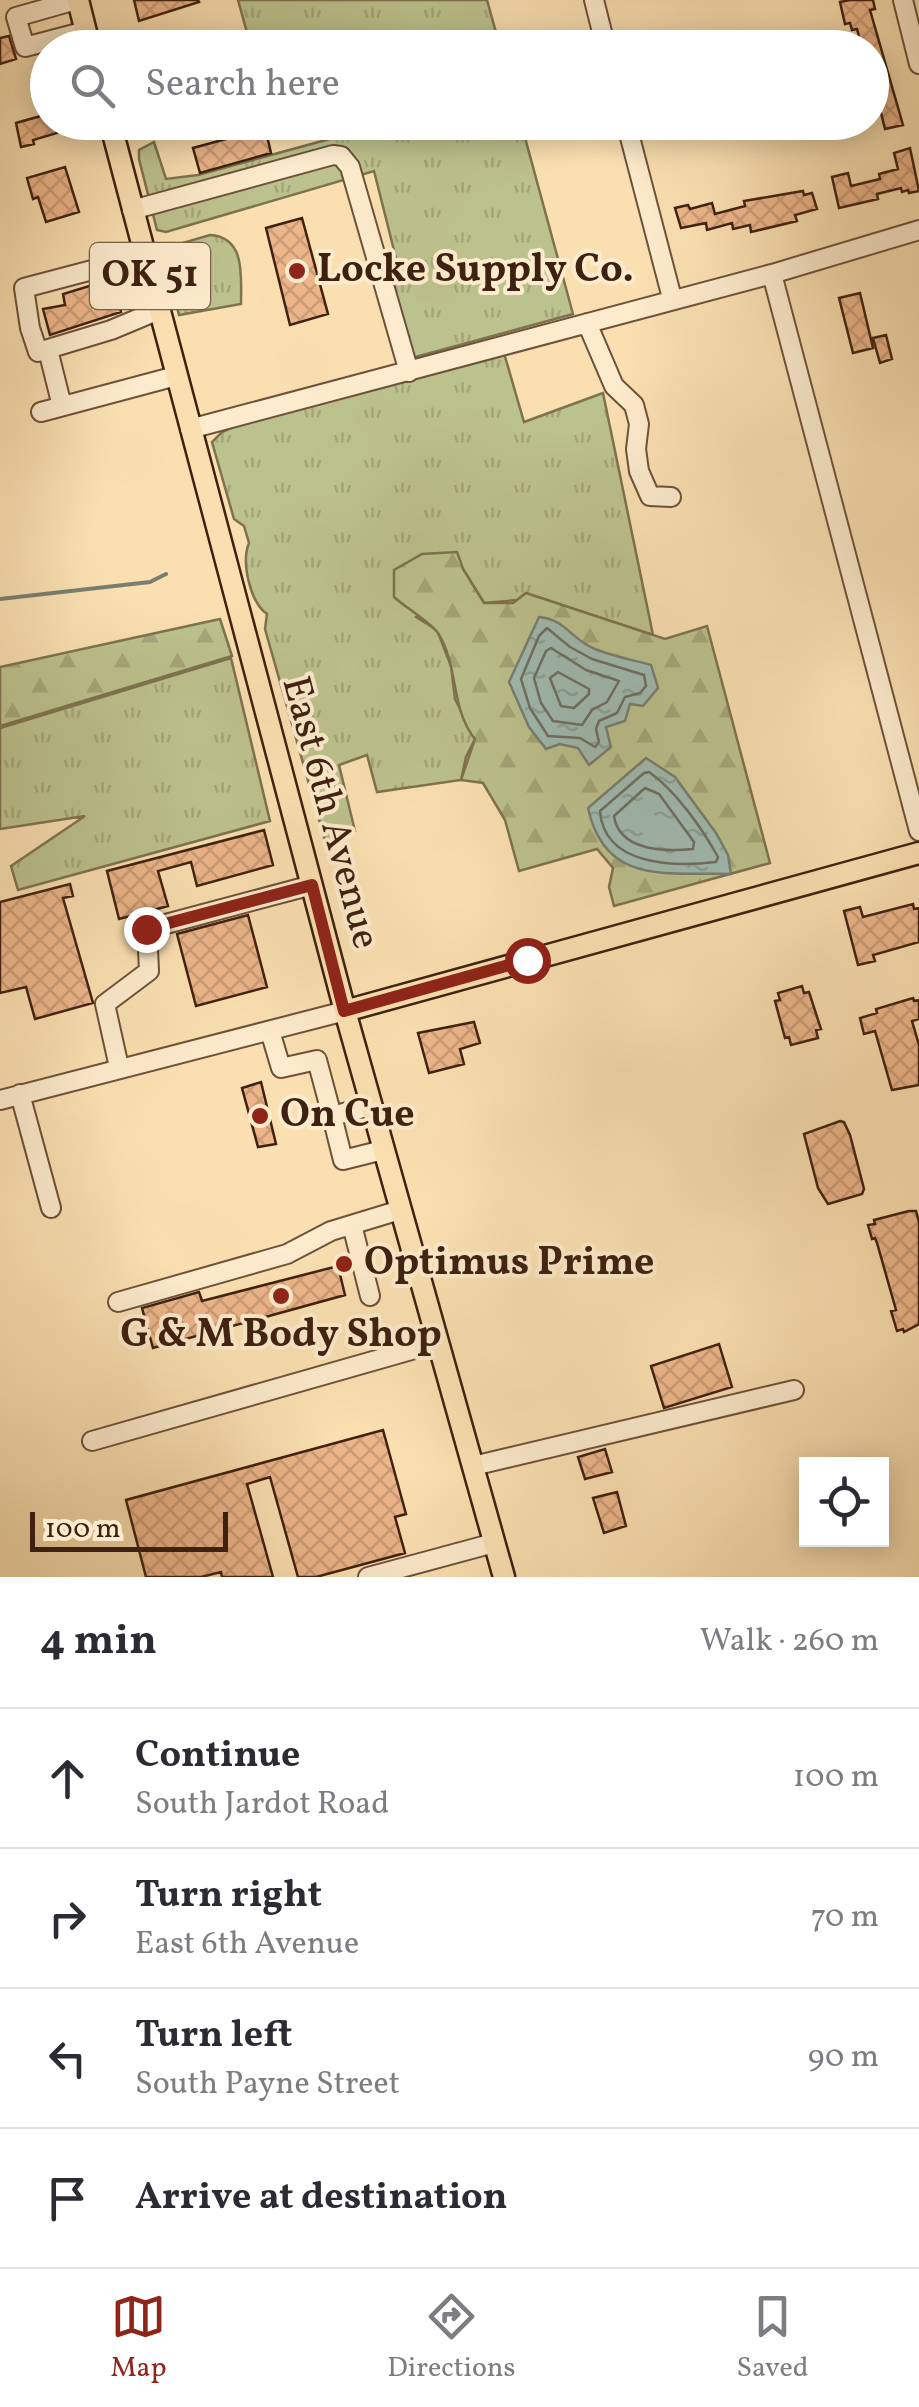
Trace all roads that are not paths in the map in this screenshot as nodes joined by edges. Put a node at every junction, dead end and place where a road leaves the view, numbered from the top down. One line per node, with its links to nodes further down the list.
1 (77, 0): 4 (main road); 6 (street)
2 (594, 0): 5 (street)
3 (902, 0): 7 (street)
4 (85, 30)
5 (602, 30)
6 (30, 46)
7 (919, 64)
8 (114, 140): 10 (main road, East 6th Avenue / OK 51)
9 (631, 140): 14 (street)
10 (132, 210): 12 (main road, East 6th Avenue / OK 51); 18 (street)
11 (919, 230): 13 (street)
12 (144, 256): 15 (main road, East 6th Avenue / OK 51); 17 (street)
13 (772, 274): 14 (street); 24 (street)
14 (672, 298): 16 (street)
15 (160, 310): 17 (street); 19 (main road, East 6th Avenue / OK 51)
16 (587, 323): 18 (street); 23 (street)
17 (48, 350): 20 (street)
18 (409, 372): 22 (street)
19 (176, 376): 20 (street); 22 (main road, East 6th Avenue / OK 51)
20 (62, 406): 21 (street)
21 (41, 412)
22 (190, 429): 26 (main road, East 6th Avenue / OK 51)
23 (671, 496)
24 (919, 832)
25 (919, 853): 27 (main road)
26 (312, 885): 27 (main road, East 6th Avenue / OK 51); 29 (street)
27 (344, 1011): 28 (street); 32 (main road, East 6th Avenue / OK 51)
28 (270, 1031): 29 (street); 33 (street)
29 (119, 1067): 30 (street)
30 (20, 1094): 31 (street); 35 (street)
31 (0, 1100)
32 (371, 1106): 33 (street); 34 (main road, East 6th Avenue / OK 51)
33 (332, 1116): 34 (street)
34 (383, 1150): 36 (main road, East 6th Avenue / OK 51)
35 (50, 1208)
36 (400, 1210): 37 (street); 40 (main road, East 6th Avenue / OK 51)
37 (352, 1225): 38 (street); 39 (street)
38 (370, 1296)
39 (118, 1302)
40 (436, 1342): 42 (street); 43 (main road, East 6th Avenue / OK 51)
41 (794, 1390): 43 (street)
42 (92, 1441)
43 (473, 1466): 44 (main road, East 6th Avenue / OK 51)
44 (494, 1543): 45 (street); 46 (main road, East 6th Avenue / OK 51)
45 (368, 1577)
46 (504, 1577)

